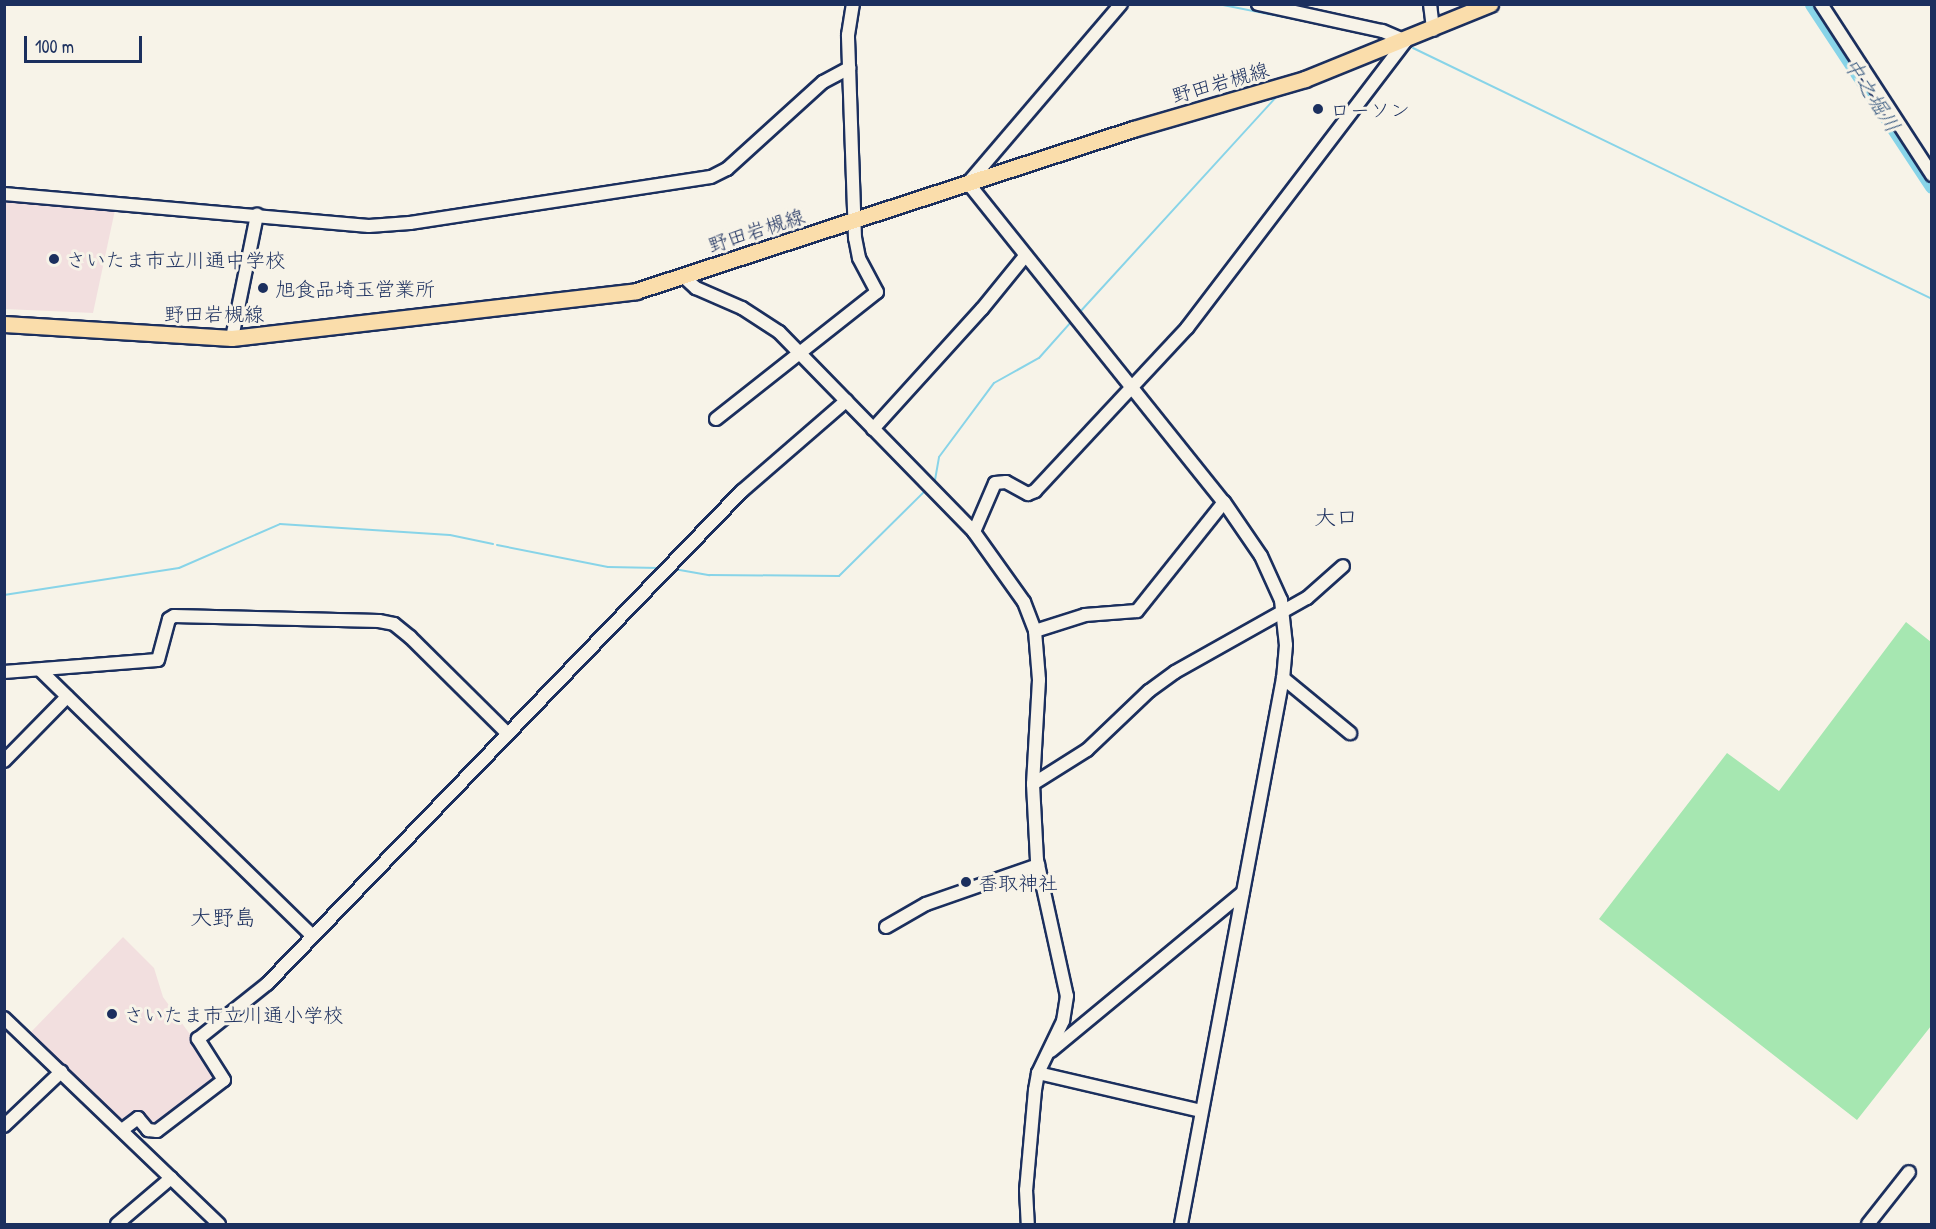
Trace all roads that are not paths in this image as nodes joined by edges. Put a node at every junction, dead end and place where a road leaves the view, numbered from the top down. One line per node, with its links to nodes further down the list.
1 (853, 4): 9 (street)
2 (1121, 4): 11 (street)
3 (1258, 4): 8 (street)
4 (1430, 4): 7 (street)
5 (1490, 4): 7 (main road, 野田岩槻線)
6 (1821, 4): 10 (street)
7 (1433, 30): 8 (main road, 野田岩槻線)
8 (1403, 42): 11 (main road, 野田岩槻線); 20 (street)
9 (849, 68): 13 (street); 14 (street)
10 (1932, 175)
11 (968, 183): 14 (main road, 野田岩槻線); 15 (street)
12 (4, 194): 13 (street)
13 (257, 215): 18 (street)
14 (855, 219): 16 (main road, 野田岩槻線); 19 (street)
15 (1025, 256): 20 (street); 23 (street)
16 (683, 276): 18 (main road, 野田岩槻線); 19 (street)
17 (4, 324): 18 (main road, 野田岩槻線)
18 (232, 338)
19 (799, 352): 21 (street); 22 (street)
20 (1133, 389): 24 (street); 25 (street)
21 (846, 401): 23 (street); 33 (street)
22 (716, 419)
23 (873, 429): 25 (street)
24 (1224, 502): 27 (street); 28 (street)
25 (974, 532): 28 (street)
26 (1343, 566): 27 (street)
27 (1282, 613): 31 (street); 36 (street)
28 (1035, 631): 36 (street)
29 (40, 670): 30 (street); 32 (street); 33 (street)
30 (4, 672)
31 (1283, 678): 34 (street); 38 (street)
32 (67, 697): 35 (street); 40 (street)
33 (506, 732): 40 (street)
34 (1350, 733)
35 (4, 761)
36 (1033, 784): 37 (street)
37 (1038, 866): 39 (street); 42 (street)
38 (1243, 892): 42 (street); 45 (street)
39 (886, 927)
40 (312, 934): 47 (street)
41 (4, 1018): 43 (street)
42 (1047, 1054): 44 (street)
43 (61, 1072): 46 (street); 47 (street)
44 (1038, 1073): 45 (street); 52 (street)
45 (1201, 1111): 53 (street)
46 (4, 1126)
47 (122, 1130): 49 (street)
48 (1909, 1172): 54 (street)
49 (171, 1178): 50 (street); 51 (street)
50 (117, 1224)
51 (216, 1224)
52 (1028, 1224)
53 (1181, 1224)
54 (1868, 1224)

